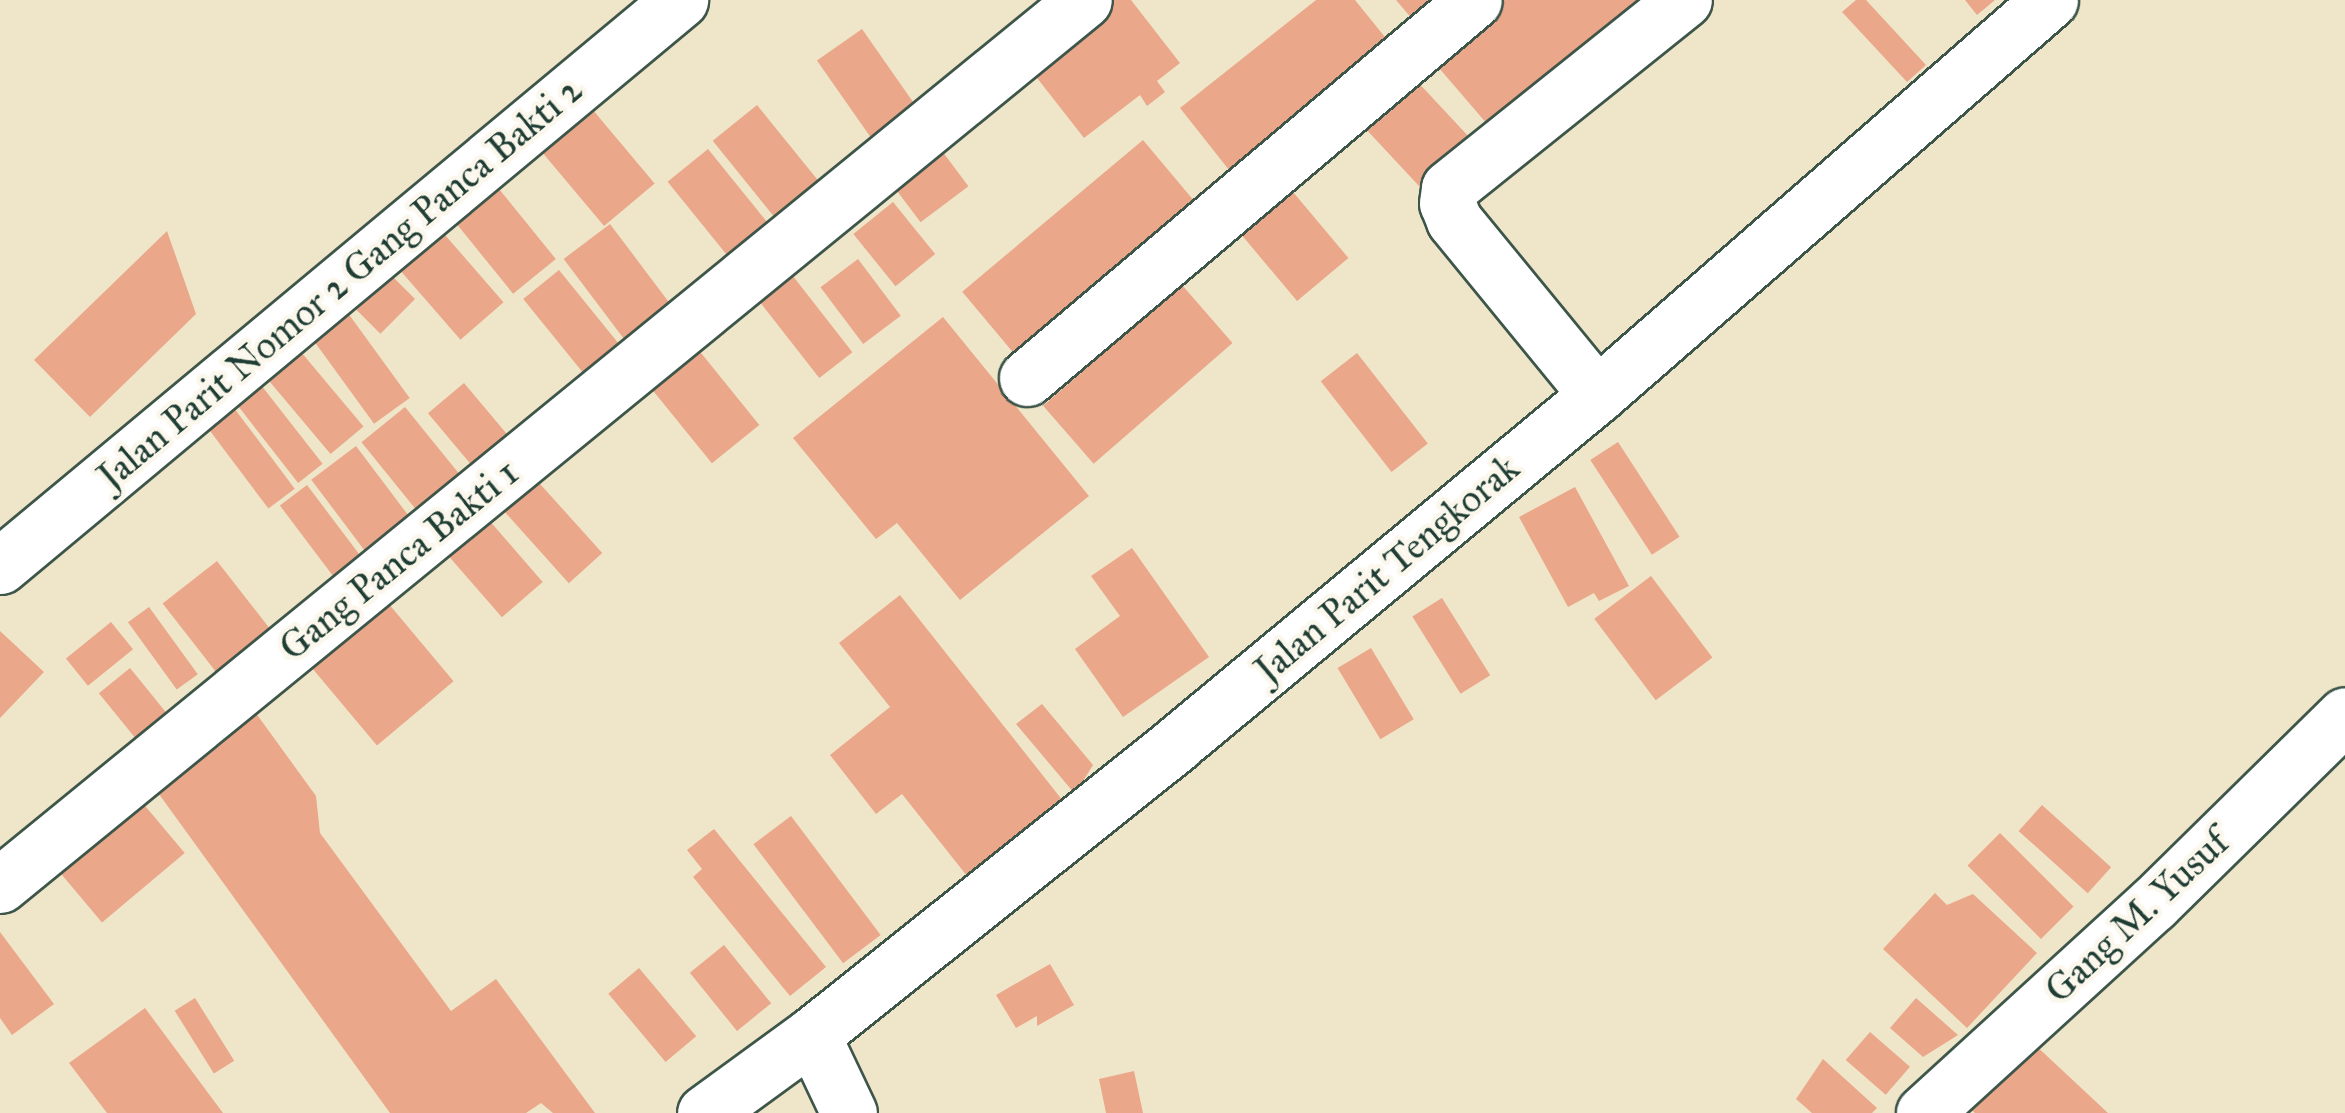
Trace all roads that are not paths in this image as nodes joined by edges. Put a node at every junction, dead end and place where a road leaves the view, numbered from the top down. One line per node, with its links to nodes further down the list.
1 (680, 0): 8 (street, Jalan Parit Nomor 2 Gang Panca Bakti 2)
2 (1084, 0): 10 (street, Gang Panca Bakti 1)
3 (1474, 0): 6 (street)
4 (1684, 0): 7 (street)
5 (2050, 0): 7 (street, Jalan Parit Tengkorak)
6 (1026, 378)
7 (1597, 395): 11 (street, Jalan Parit Tengkorak)
8 (0, 566)
9 (2345, 715): 14 (street, Gang M. Yusuf)
10 (0, 885)
11 (812, 1034): 12 (street, Jalan Parit Tengkorak); 13 (street)
12 (705, 1113)
13 (848, 1113)
14 (1924, 1113)

